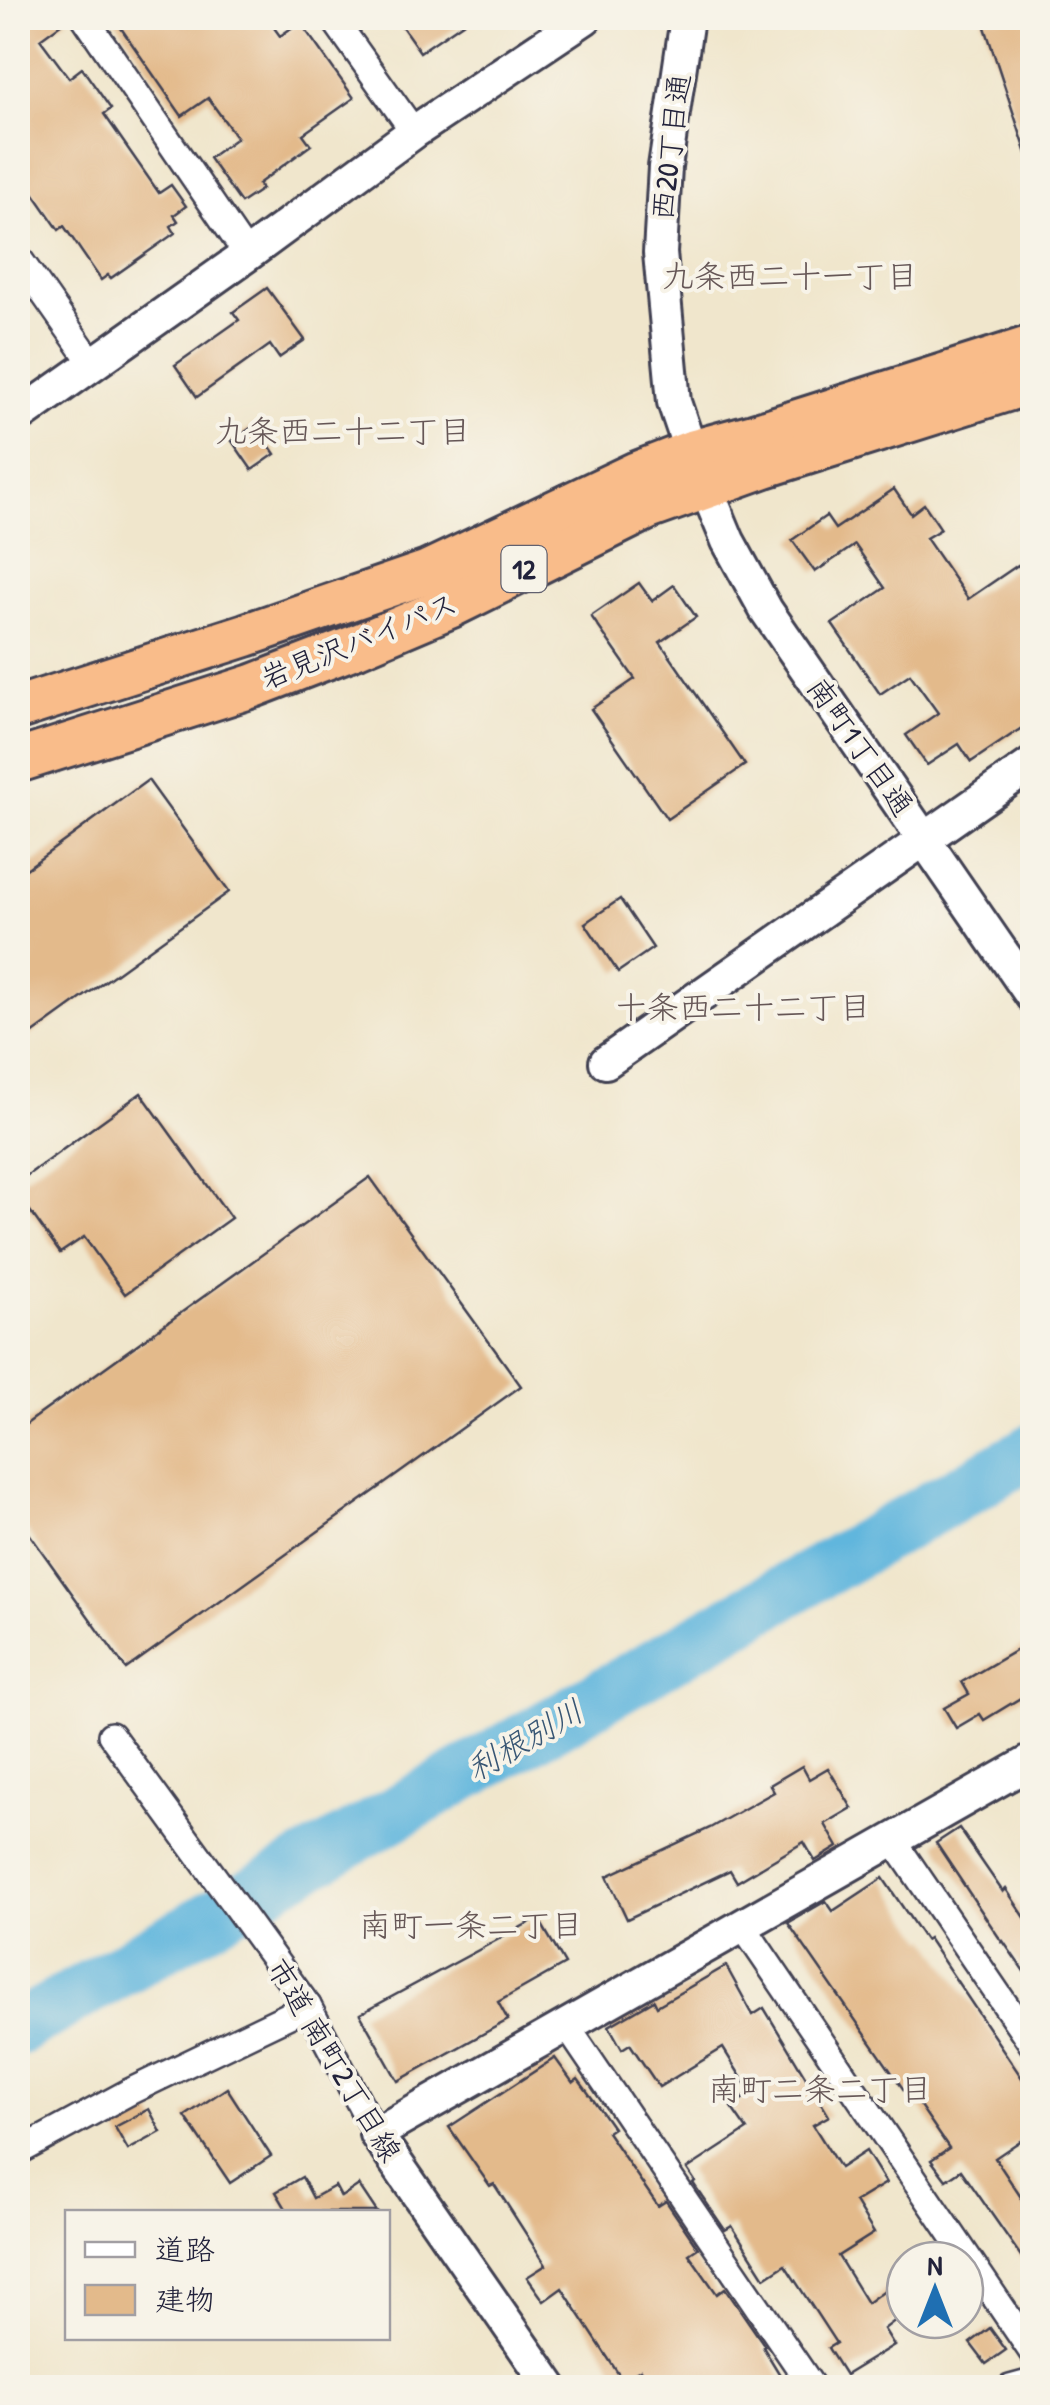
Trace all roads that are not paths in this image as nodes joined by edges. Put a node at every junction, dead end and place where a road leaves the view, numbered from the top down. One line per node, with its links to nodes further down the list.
1 (85, 18): 6 (street)
2 (333, 18): 5 (street)
3 (580, 18): 5 (street)
4 (687, 18): 12 (street, 西20丁目通)
5 (414, 132): 6 (street)
6 (247, 255): 9 (street)
7 (18, 257): 9 (street)
8 (1032, 348): 12 (highway, 岩見沢バイパス / 12)
9 (93, 364): 11 (street)
10 (1032, 382): 12 (highway, 岩見沢バイパス / 12)
11 (18, 416)
12 (699, 470): 13 (highway, 岩見沢バイパス / 12); 14 (highway, 岩見沢バイパス / 12); 16 (street, 南町1丁目通)
13 (18, 708)
14 (18, 761)
15 (1032, 764): 16 (street)
16 (923, 839): 17 (street, 南町1丁目通); 18 (street)
17 (1032, 996)
18 (606, 1062)
19 (111, 1736): 23 (street, 市道 南町2丁目線)
20 (1032, 1761): 21 (street)
21 (893, 1840): 22 (street); 25 (street)
22 (742, 1925): 24 (street); 28 (street)
23 (302, 1998): 26 (street, 市道 南町2丁目線); 27 (street)
24 (566, 2025): 26 (street); 31 (street)
25 (1032, 2044)
26 (376, 2134): 30 (street, 市道 南町2丁目線)
27 (18, 2152)
28 (1032, 2352)
29 (1032, 2382): 32 (street)
30 (552, 2388)
31 (813, 2388)
32 (1010, 2388)

